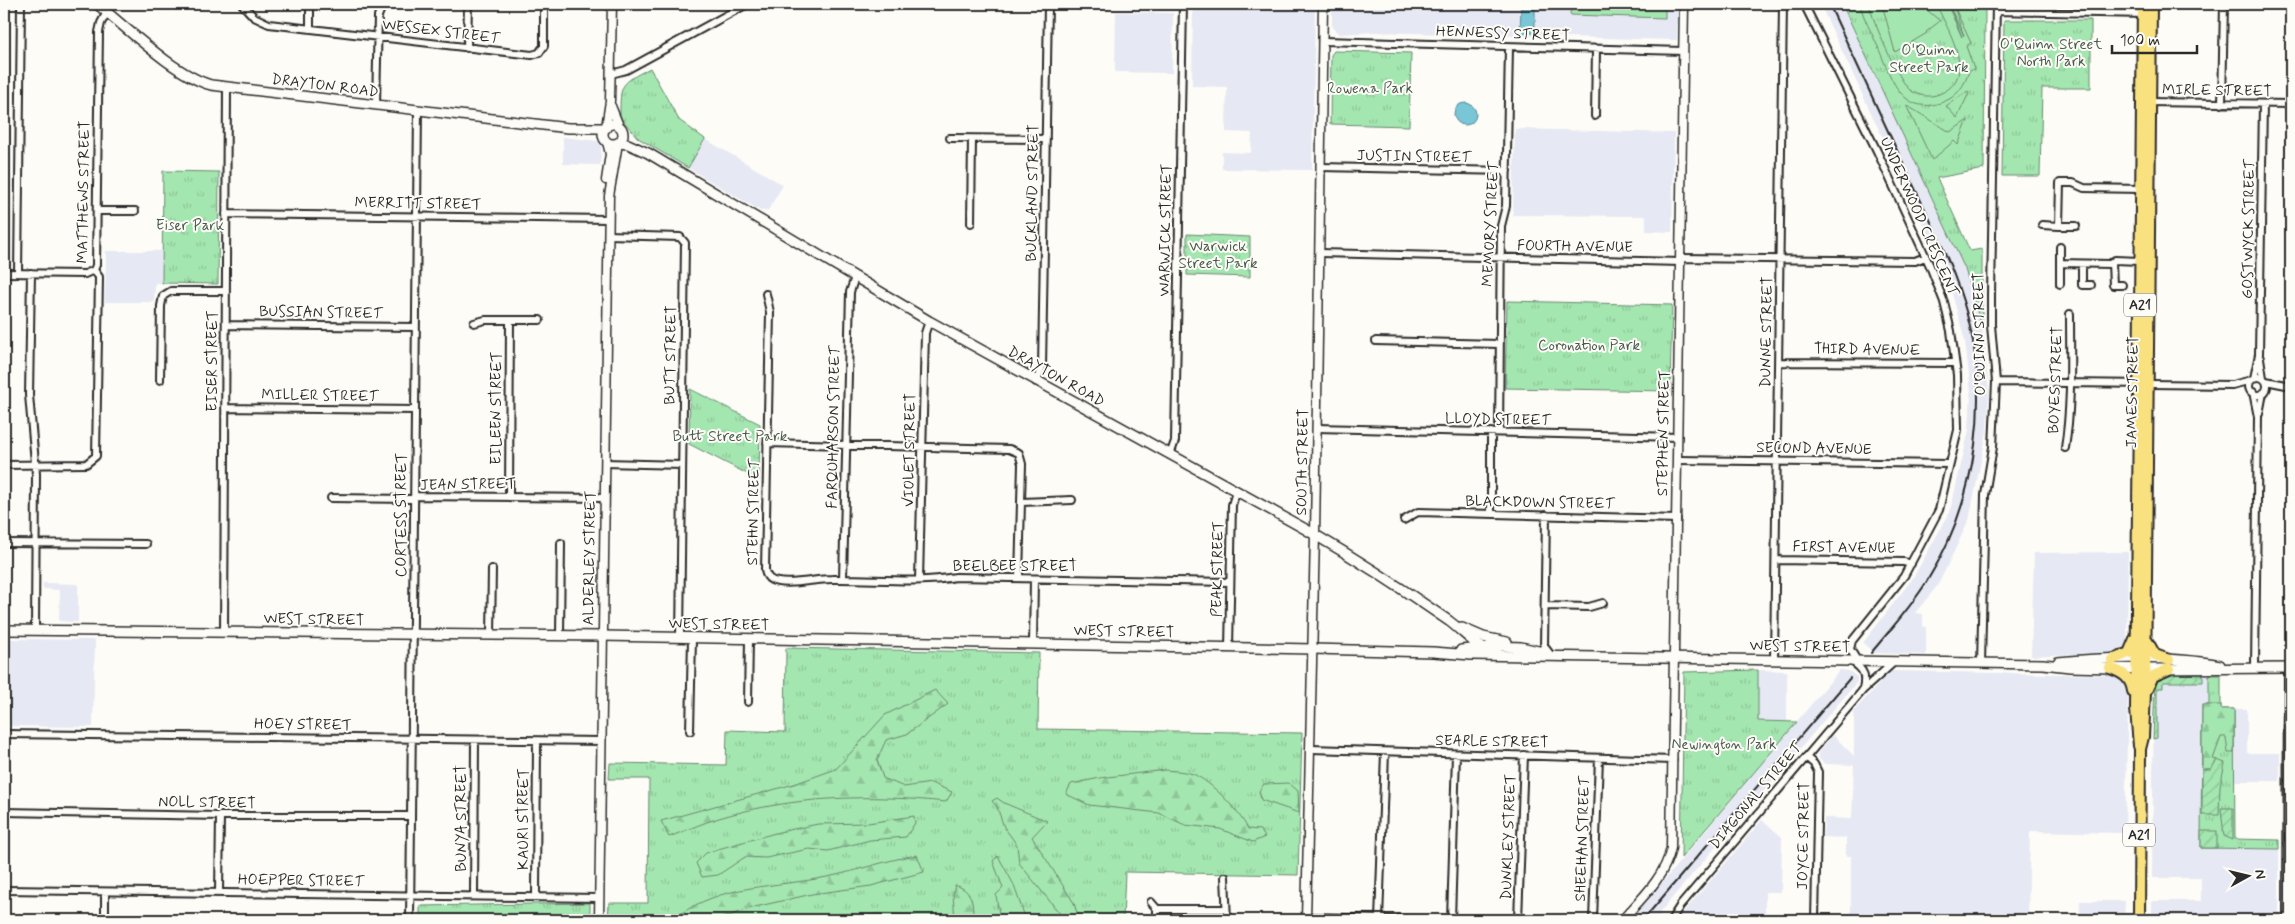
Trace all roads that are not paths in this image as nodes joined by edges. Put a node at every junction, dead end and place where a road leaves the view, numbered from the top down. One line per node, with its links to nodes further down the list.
1 (21, 4): 72 (street)
2 (97, 4): 19 (main road, DRAYTON ROAD)
3 (242, 4): 20 (street, WESSEX STREET)
4 (310, 4): 20 (street)
5 (382, 4): 21 (street)
6 (468, 4): 24 (street)
7 (544, 4): 24 (street, WESSEX STREET)
8 (612, 4): 27 (street)
9 (747, 4): 27 (street)
10 (1048, 4): 42 (street, BUCKLAND STREET)
11 (1182, 4): 113 (street, WARWICK STREET)
12 (1324, 4): 22 (street, SOUTH STREET)
13 (1684, 4): 26 (street, STEPHEN STREET)
14 (1784, 4): 65 (street, DUNNE STREET)
15 (1804, 4): 62 (street, UNDERWOOD CRESCENT)
16 (2224, 4): 31 (street)
17 (1996, 7): 18 (street); 96 (street, O'QUINN STREET)
18 (2147, 9): 30 (highway, JAMES STREET / A21)
19 (108, 12): 28 (main road, DRAYTON ROAD); 50 (street, MATTHEWS STREET)
20 (310, 29): 21 (street, WESSEX STREET)
21 (377, 37): 24 (street, WESSEX STREET); 34 (street)
22 (1323, 41): 23 (street, HENNESSY STREET); 46 (street, SOUTH STREET)
23 (1509, 47): 25 (street, HENNESSY STREET); 47 (street, MEMORY STREET)
24 (467, 48)
25 (1596, 49): 26 (street, HENNESSY STREET); 36 (street)
26 (1683, 51): 64 (street, STEPHEN STREET)
27 (611, 74): 29 (street)
28 (227, 88): 34 (main road, DRAYTON ROAD); 52 (street, EISER STREET)
29 (610, 102): 37 (street); 39 (street)
30 (2146, 102): 31 (street, MIRLE STREET); 48 (highway, JAMES STREET / A21); 98 (highway, JAMES STREET / A21)
31 (2222, 104): 32 (street, MIRLE STREET)
32 (2263, 104): 33 (street, MIRLE STREET); 89 (street, GOSTWYCK STREET)
33 (2291, 104)
34 (376, 105): 35 (main road, DRAYTON ROAD)
35 (418, 110): 38 (main road, DRAYTON ROAD); 53 (street, CORTESS STREET)
36 (1595, 116)
37 (606, 128): 38 (main road, DRAYTON ROAD); 39 (main road); 43 (main road)
38 (576, 129): 43 (main road, DRAYTON ROAD)
39 (621, 129): 44 (main road); 45 (main road, DRAYTON ROAD)
40 (950, 138): 41 (street)
41 (972, 139): 42 (street); 55 (street)
42 (1046, 139): 95 (street, BUCKLAND STREET)
43 (606, 140): 44 (main road); 49 (street, ALDERLEY STREET)
44 (619, 143): 45 (main road, DRAYTON ROAD); 49 (street, ALDERLEY STREET)
45 (648, 153): 74 (main road, DRAYTON ROAD)
46 (1321, 167): 47 (street, JUSTIN STREET); 61 (street, SOUTH STREET)
47 (1507, 171): 63 (street, MEMORY STREET)
48 (2141, 189): 57 (street); 66 (highway, JAMES STREET / A21)
49 (609, 196): 54 (street, ALDERLEY STREET)
50 (97, 211): 51 (street); 70 (street, MATTHEWS STREET)
51 (135, 211)
52 (226, 214): 53 (street, MERRITT STREET); 78 (street, EISER STREET)
53 (417, 217): 54 (street, MERRITT STREET); 86 (street, CORTESS STREET)
54 (608, 219): 59 (street, ALDERLEY STREET)
55 (971, 223)
56 (2042, 225): 57 (street)
57 (2059, 226): 58 (street)
58 (2076, 226)
59 (608, 235): 116 (street, ALDERLEY STREET); 120 (street, BUTT STREET)
60 (2060, 247): 67 (street)
61 (1320, 253): 63 (street, FOURTH AVENUE); 106 (street, SOUTH STREET)
62 (1925, 257): 65 (street, FOURTH AVENUE); 91 (street, UNDERWOOD CRESCENT)
63 (1500, 258): 64 (street, FOURTH AVENUE); 88 (street, MEMORY STREET)
64 (1681, 260): 65 (street, FOURTH AVENUE); 108 (street, STEPHEN STREET)
65 (1780, 260): 90 (street, DUNNE STREET)
66 (2140, 261): 68 (street); 98 (highway, JAMES STREET / A21)
67 (2060, 263): 69 (street); 75 (street)
68 (2112, 263): 69 (street); 77 (street)
69 (2082, 264): 76 (street)
70 (94, 270): 73 (street); 119 (street, MATTHEWS STREET)
71 (4, 273): 72 (street)
72 (18, 273): 73 (street)
73 (31, 273): 119 (street)
74 (855, 277): 83 (main road, DRAYTON ROAD); 110 (street, FARQUHARSON STREET)
75 (2060, 284)
76 (2091, 285)
77 (2122, 285)
78 (226, 291): 85 (street, EISER STREET); 93 (street)
79 (766, 294): 109 (street, STEHN STREET)
80 (2070, 314): 97 (street, BOYES STREET)
81 (510, 320): 82 (street); 84 (street); 123 (street, EILEEN STREET)
82 (540, 320)
83 (929, 322): 95 (main road, DRAYTON ROAD); 111 (street, VIOLET STREET)
84 (474, 323)
85 (226, 325): 86 (street, BUSSIAN STREET); 103 (street, EISER STREET)
86 (415, 327): 104 (street, CORTESS STREET)
87 (1376, 341): 88 (street)
88 (1500, 344): 107 (street, MEMORY STREET)
89 (2259, 354): 92 (street, GOSTWYCK STREET); 94 (street, GOSTWYCK STREET)
90 (1779, 362): 91 (street, THIRD AVENUE); 115 (street, DUNNE STREET)
91 (1955, 363): 117 (street, UNDERWOOD CRESCENT)
92 (2253, 379): 94 (street); 99 (street); 101 (street)
93 (160, 380)
94 (2264, 380): 100 (street); 102 (street)
95 (1036, 382): 113 (main road, DRAYTON ROAD)
96 (1996, 382): 97 (street); 173 (street, O'QUINN STREET)
97 (2070, 382): 98 (street); 112 (street, BOYES STREET)
98 (2144, 384): 99 (street); 156 (highway, JAMES STREET / A21)
99 (2232, 385): 101 (street)
100 (2289, 386): 102 (street)
101 (2252, 391): 102 (street); 105 (street)
102 (2264, 392): 105 (street)
103 (225, 408): 104 (street, MILLER STREET); 151 (street, EISER STREET)
104 (415, 410): 122 (street, CORTESS STREET)
105 (2258, 418): 177 (street)
106 (1316, 428): 107 (street, LLOYD STREET); 132 (street, SOUTH STREET)
107 (1495, 432): 108 (street, LLOYD STREET); 128 (street, MEMORY STREET)
108 (1678, 437): 114 (street, STEPHEN STREET)
109 (767, 443): 110 (street); 143 (street, STEHN STREET)
110 (847, 445): 111 (street); 141 (street, FARQUHARSON STREET)
111 (922, 447): 127 (street); 144 (street, VIOLET STREET)
112 (2065, 448)
113 (1170, 455): 121 (main road, DRAYTON ROAD)
114 (1678, 460): 115 (street, SECOND AVENUE); 130 (street, STEPHEN STREET)
115 (1778, 461): 117 (street, SECOND AVENUE); 137 (street, DUNNE STREET)
116 (605, 463): 120 (street); 125 (street, ALDERLEY STREET)
117 (1949, 464): 138 (street, UNDERWOOD CRESCENT)
118 (4, 465): 119 (street)
119 (35, 465): 134 (street)
120 (682, 465): 157 (street, BUTT STREET)
121 (1236, 492): 132 (main road, DRAYTON ROAD); 145 (street, PEAK STREET)
122 (414, 497): 123 (street, JEAN STREET); 124 (street, JEAN STREET); 152 (street, CORTESS STREET)
123 (509, 497): 125 (street, JEAN STREET)
124 (332, 498)
125 (604, 498): 155 (street, ALDERLEY STREET)
126 (1072, 500): 127 (street)
127 (1022, 502): 140 (street)
128 (1491, 514): 129 (street, BLACKDOWN STREET); 131 (street, BLACKDOWN STREET)
129 (1546, 515): 130 (street, BLACKDOWN STREET); 147 (street)
130 (1677, 519): 169 (street, STEPHEN STREET)
131 (1404, 520)
132 (1315, 535): 148 (main road, DRAYTON ROAD); 165 (street, SOUTH STREET)
133 (4, 543): 134 (street)
134 (35, 543): 136 (street); 150 (street)
135 (561, 543): 154 (street)
136 (146, 544)
137 (1777, 560): 138 (street, FIRST AVENUE); 170 (street, DUNNE STREET)
138 (1911, 564): 171 (street, UNDERWOOD CRESCENT)
139 (492, 569): 153 (street)
140 (1019, 578): 142 (street, BEELBEE STREET); 144 (street, BEELBEE STREET)
141 (842, 579): 143 (street, BEELBEE STREET); 144 (street, BEELBEE STREET)
142 (1034, 579): 145 (street, BEELBEE STREET); 160 (street)
143 (770, 580)
144 (919, 580)
145 (1230, 582): 164 (street, PEAK STREET)
146 (1603, 603): 147 (street)
147 (1545, 606): 161 (street)
148 (1451, 622): 162 (main road); 163 (main road)
149 (4, 630): 150 (main road, WEST STREET)
150 (35, 630): 151 (main road, WEST STREET)
151 (224, 633): 152 (main road, WEST STREET)
152 (413, 635): 153 (main road, WEST STREET); 185 (street, CORTESS STREET)
153 (491, 635): 154 (main road, WEST STREET)
154 (560, 636): 155 (main road, WEST STREET)
155 (602, 636): 157 (main road, WEST STREET); 188 (street, ALDERLEY STREET)
156 (2141, 636): 174 (highway); 175 (highway, JAMES STREET / A21); 176 (highway)
157 (680, 638): 158 (main road, WEST STREET)
158 (692, 638): 159 (main road, WEST STREET); 183 (street)
159 (749, 640): 160 (main road, WEST STREET); 181 (street)
160 (1033, 644): 164 (main road, WEST STREET)
161 (1544, 646): 167 (street); 168 (street)
162 (1482, 647): 163 (main road); 166 (main road); 167 (main road)
163 (1521, 647): 167 (main road)
164 (1229, 648): 165 (main road, WEST STREET)
165 (1312, 649): 166 (main road, WEST STREET); 189 (street, SOUTH STREET)
166 (1433, 652): 167 (main road)
167 (1535, 653): 168 (main road, WEST STREET)
168 (1553, 655): 169 (main road, WEST STREET)
169 (1675, 660): 170 (main road, WEST STREET); 196 (street, STEPHEN STREET)
170 (1774, 660): 171 (main road, WEST STREET)
171 (1854, 662): 172 (main road, WEST STREET); 179 (street)
172 (1893, 663): 173 (main road, WEST STREET); 179 (street, DIAGONAL STREET)
173 (1981, 664): 174 (main road, WEST STREET)
174 (2111, 664): 175 (main road, WEST STREET); 182 (highway)
175 (2141, 664): 176 (main road, WEST STREET); 180 (highway, JAMES STREET / A21); 182 (highway, JAMES STREET / A21)
176 (2169, 665): 177 (main road, WEST STREET); 180 (highway)
177 (2255, 667): 178 (main road, WEST STREET)
178 (2290, 668): 197 (street)
179 (1863, 690): 194 (street, DIAGONAL STREET)
180 (2146, 693): 190 (highway, JAMES STREET / A21)
181 (748, 702)
182 (2136, 709): 190 (highway, JAMES STREET / A21)
183 (690, 731)
184 (4, 734): 185 (street, HOEY STREET)
185 (412, 739): 186 (street, HOEY STREET); 200 (street, CORTESS STREET)
186 (475, 741): 187 (street, HOEY STREET); 207 (street, BUNYA STREET)
187 (537, 741): 188 (street, HOEY STREET); 208 (street, KAURI STREET)
188 (601, 741): 209 (street, ALDERLEY STREET)
189 (1311, 749): 191 (street, SEARLE STREET); 213 (street, SOUTH STREET)
190 (2140, 749): 227 (highway, JAMES STREET / A21)
191 (1385, 752): 192 (street, SEARLE STREET); 219 (street)
192 (1456, 754): 193 (street, SEARLE STREET); 221 (street)
193 (1524, 756): 195 (street, SEARLE STREET); 222 (street, DUNKLEY STREET)
194 (1806, 757): 225 (street, DIAGONAL STREET); 226 (street, JOYCE STREET)
195 (1599, 758): 196 (street, SEARLE STREET); 223 (street, SHEEHAN STREET)
196 (1673, 760): 224 (street, STEPHEN STREET)
197 (2290, 762): 201 (street)
198 (4, 812): 199 (street, NOLL STREET)
199 (220, 816): 200 (street, NOLL STREET); 205 (street)
200 (410, 816): 206 (street, CORTESS STREET)
201 (2289, 865): 228 (street)
202 (1225, 876): 212 (street)
203 (4, 890): 204 (street, HOEPPER STREET)
204 (105, 892): 205 (street, HOEPPER STREET); 214 (street)
205 (219, 893): 206 (street, HOEPPER STREET)
206 (410, 894): 207 (street, HOEPPER STREET); 215 (street, CORTESS STREET)
207 (474, 895): 208 (street, HOEPPER STREET)
208 (536, 896): 209 (street, HOEPPER STREET)
209 (599, 898): 216 (street, ALDERLEY STREET)
210 (1151, 902): 211 (street)
211 (1157, 909): 212 (street); 217 (street)
212 (1226, 909): 218 (street)
213 (1306, 918): 219 (street)
214 (106, 920)
215 (410, 920)
216 (599, 920)
217 (1157, 920)
218 (1226, 920)
219 (1379, 920): 220 (street)
220 (1426, 920)
221 (1451, 920)
222 (1518, 920)
223 (1593, 920)
224 (1622, 920)
225 (1671, 920)
226 (1815, 920)
227 (2139, 920)
228 (2287, 920)

